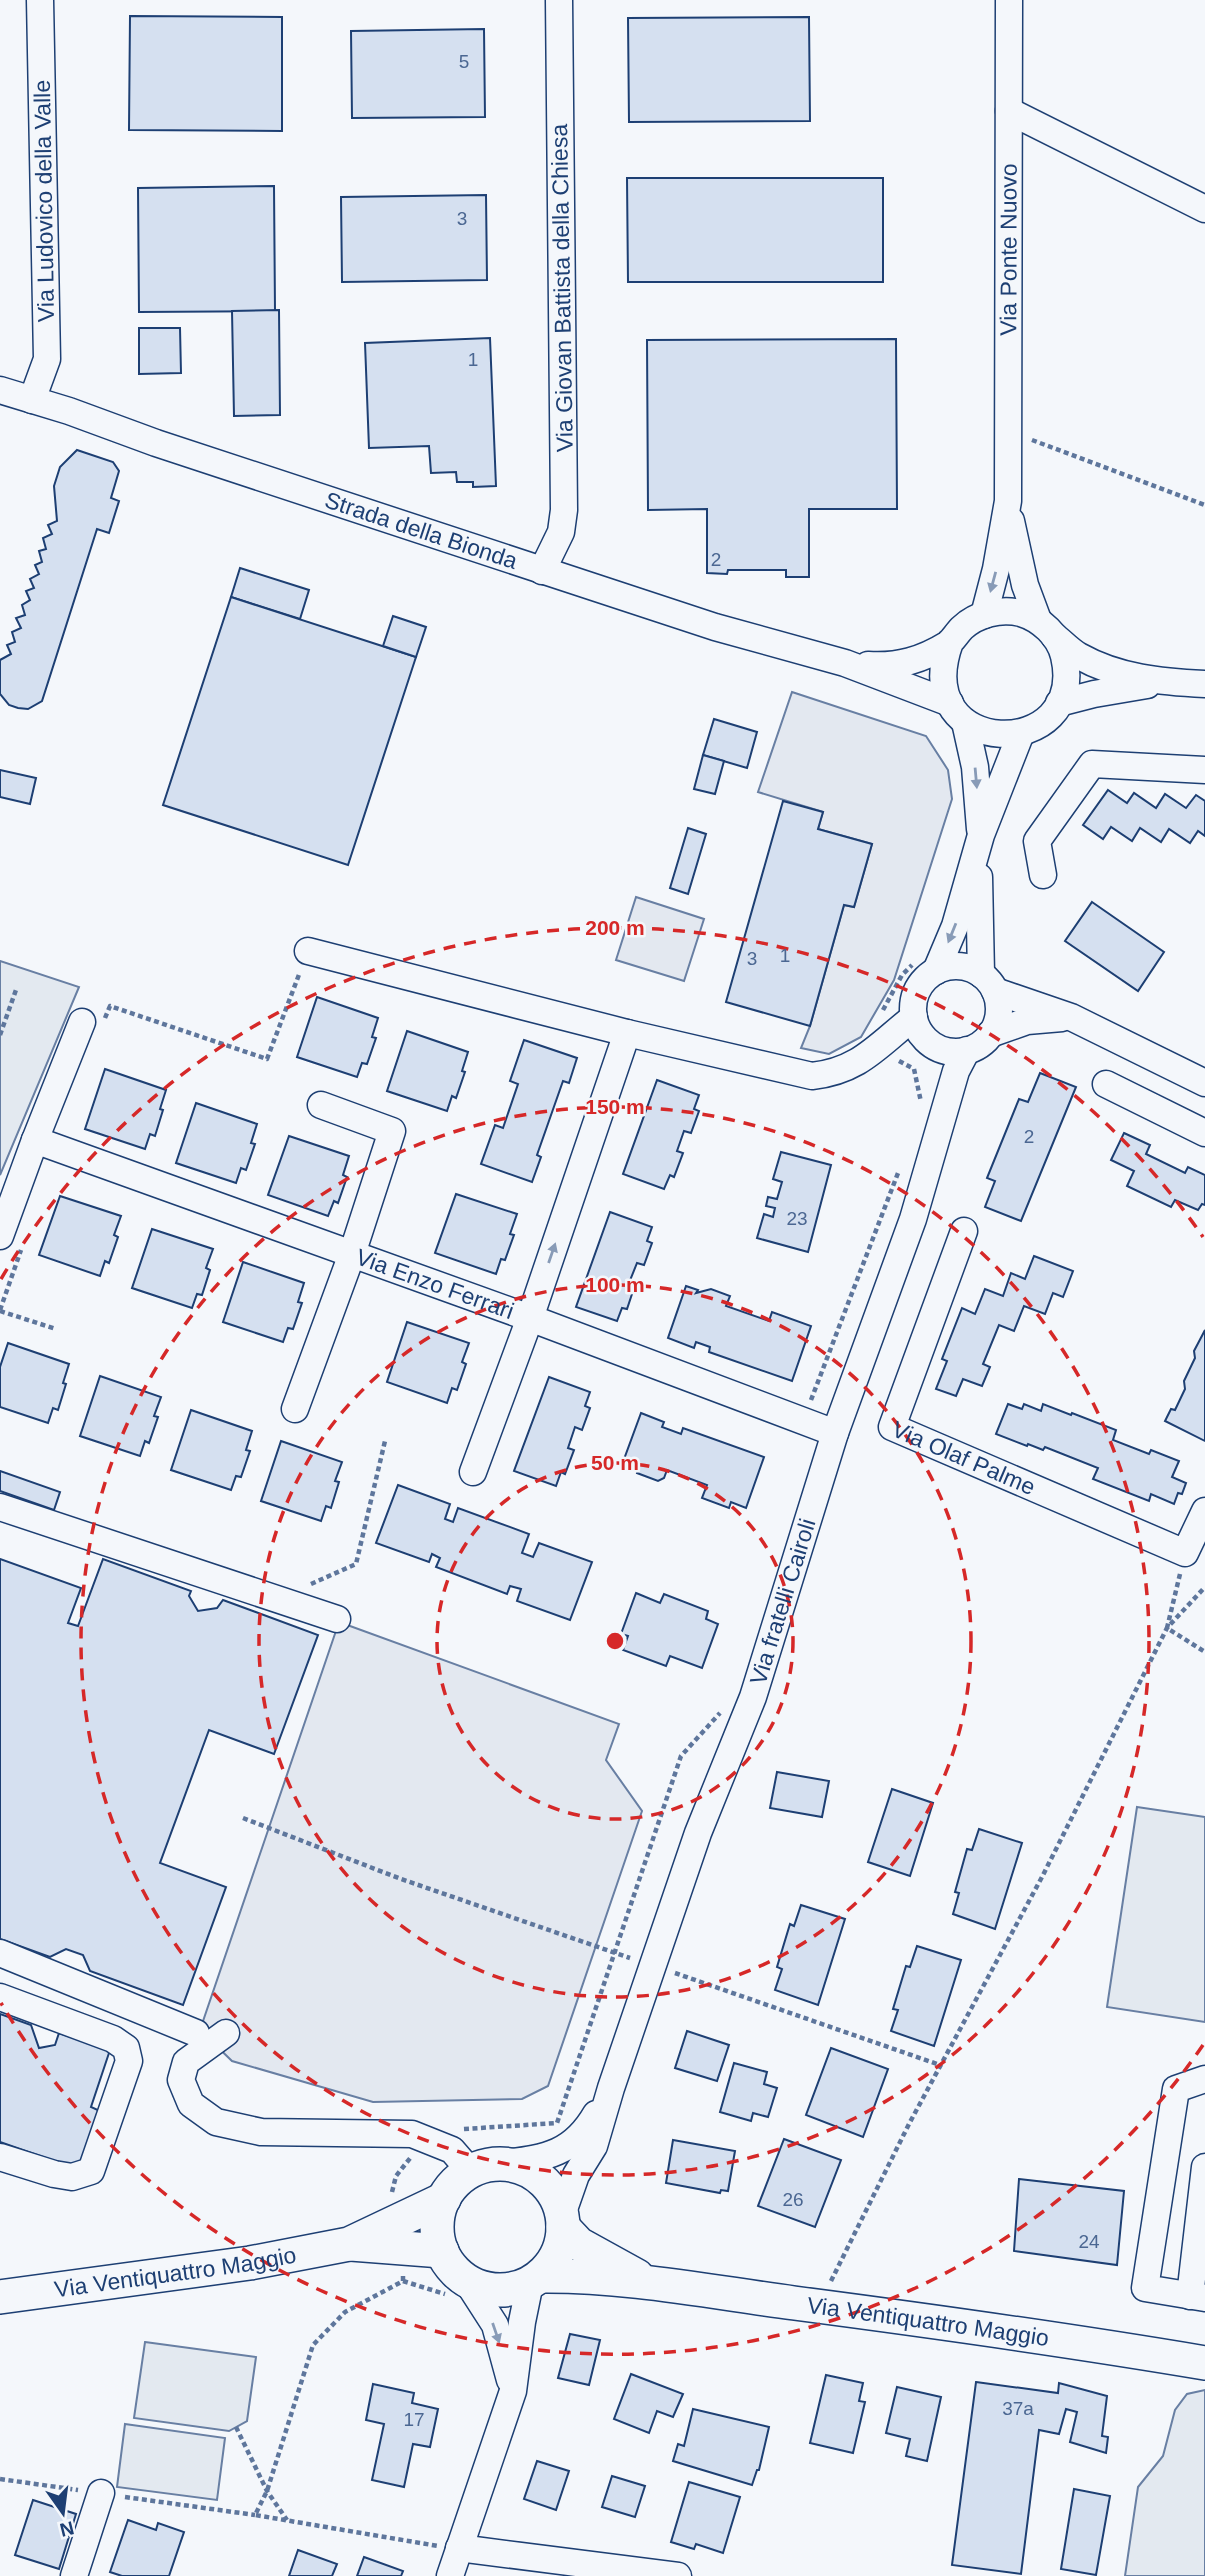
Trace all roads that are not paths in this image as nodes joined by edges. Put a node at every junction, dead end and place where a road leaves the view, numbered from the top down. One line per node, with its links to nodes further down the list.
1 (40, 0): 7 (street, Via Ludovico della Valle)
2 (559, 0): 9 (street, Via Giovan Battista della Chiesa)
3 (1009, 0): 4 (street, Via Ponte Nuovo)
4 (1009, 111): 5 (street); 8 (street, Via Ponte Nuovo)
5 (1205, 209)
6 (0, 390): 7 (street, Strada della Bionda)
7 (32, 400): 9 (street, Strada della Bionda)
8 (1008, 501): 10 (street, Via Ponte Nuovo, one-way to 10); 11 (street, Via Ponte Nuovo)
9 (542, 571): 13 (street, Strada della Bionda)
10 (984, 615): 11 (street); 12 (street)
11 (1046, 628): 14 (street); 16 (street, Via Ponte Nuovo)
12 (950, 642): 13 (street, Strada della Bionda); 17 (street)
13 (845, 663): 17 (street, Strada della Bionda)
14 (1169, 683): 15 (street); 16 (street)
15 (1205, 684)
16 (1059, 703): 18 (street)
17 (957, 712): 18 (street); 20 (street, one-way to 20)
18 (1021, 733): 20 (street)
19 (1205, 770): 21 (street)
20 (980, 841): 23 (street, one-way to 23); 24 (street)
21 (1043, 875)
22 (308, 951): 28 (street)
23 (927, 965): 24 (street); 25 (street)
24 (988, 983): 26 (street); 29 (street)
25 (914, 1017): 30 (street); 32 (street)
26 (1071, 1017): 29 (street); 33 (street)
27 (92, 1023): 38 (street)
28 (627, 1033): 32 (street); 42 (street, one-way to 28)
29 (990, 1034): 31 (street)
30 (932, 1045): 31 (street); 32 (street); 36 (street, Via fratelli Cairoli)
31 (967, 1050): 36 (street, Via fratelli Cairoli)
32 (875, 1051)
33 (1205, 1083)
34 (1106, 1084): 37 (street)
35 (321, 1105): 41 (street)
36 (934, 1111): 44 (street, Via fratelli Cairoli)
37 (1205, 1133)
38 (34, 1140): 40 (street); 41 (street, Via Enzo Ferrari)
39 (964, 1231): 47 (street, Via Olaf Palme)
40 (12, 1241)
41 (352, 1254): 42 (street, Via Enzo Ferrari); 43 (street)
42 (530, 1318): 44 (street, Via Enzo Ferrari); 45 (street)
43 (295, 1409)
44 (835, 1433): 54 (street, Via fratelli Cairoli)
45 (474, 1472)
46 (0, 1507): 48 (street)
47 (1205, 1511)
48 (337, 1619)
49 (0, 1953): 51 (street)
50 (0, 1997): 55 (street)
51 (196, 2033)
52 (226, 2033): 57 (street)
53 (1205, 2079): 66 (street)
54 (611, 2088): 57 (street, Via fratelli Cairoli); 59 (street, Via fratelli Cairoli)
55 (0, 2157)
56 (1205, 2166): 66 (street)
57 (481, 2168): 58 (main road, Via Ventiquattro Maggio); 59 (main road, Via Ventiquattro Maggio)
58 (444, 2199): 60 (main road, Via Ventiquattro Maggio); 61 (main road)
59 (563, 2221): 62 (main road); 64 (main road, Via Ventiquattro Maggio)
60 (399, 2235): 61 (main road); 65 (main road, Via Ventiquattro Maggio)
61 (442, 2251): 63 (main road)
62 (535, 2279): 63 (main road, Via Ventiquattro Maggio); 64 (main road, Via Ventiquattro Maggio); 68 (street)
63 (466, 2280): 68 (street, one-way to 68)
64 (651, 2284): 67 (main road, Via Ventiquattro Maggio)
65 (0, 2297)
66 (1198, 2297)
67 (1205, 2363)
68 (513, 2391): 70 (street)
69 (101, 2493): 72 (street)
70 (459, 2549): 71 (street); 73 (street)
71 (641, 2574): 74 (street)
72 (74, 2576)
73 (450, 2576)
74 (678, 2576)

